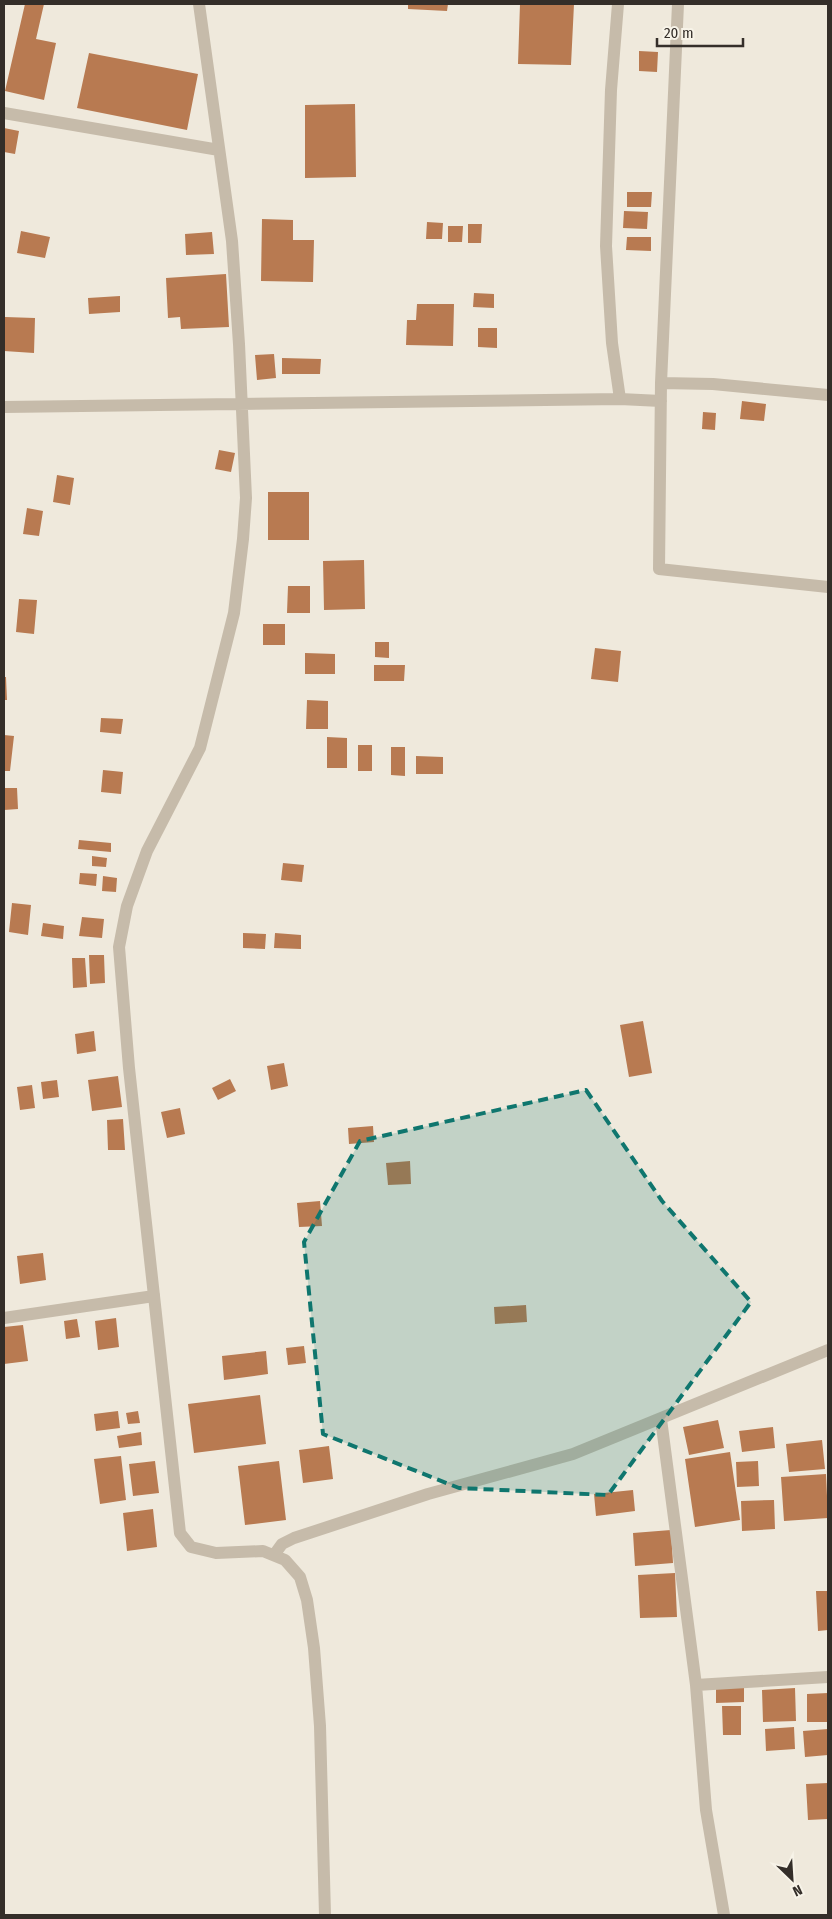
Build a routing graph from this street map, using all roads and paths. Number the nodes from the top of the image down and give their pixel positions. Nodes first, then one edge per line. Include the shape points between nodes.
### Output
1 (199, 4) edge
2 (618, 4) edge
3 (678, 4) edge
4 (4, 113) edge
5 (219, 150) junction
6 (661, 383) junction
7 (828, 395) edge
8 (620, 399) junction
9 (661, 402) junction
10 (242, 405) junction
11 (4, 407) edge
12 (828, 587) edge
13 (154, 1296) junction
14 (4, 1318) edge
15 (828, 1350) edge
16 (661, 1418) junction
17 (274, 1555) junction
18 (828, 1677) edge
19 (696, 1685) junction
20 (325, 1915) edge
21 (724, 1915) edge

1 - 5 street
2 - 8 street via 611,90 606,246 612,343
3 - 6 street
4 - 5 street
5 - 10 street via 232,241
6 - 7 street via 713,384
6 - 9 street
8 - 9 street
8 - 10 street
9 - 12 street via 658,569
10 - 11 street
10 - 13 street via 246,498 234,613 200,748 147,851 127,906 119,947 128,1068
13 - 14 street
13 - 17 street via 180,1533 191,1547 216,1553 263,1551
15 - 16 street
16 - 17 street via 573,1454 428,1494 294,1538 282,1544
16 - 19 street
17 - 20 street via 286,1560 300,1577 310,1619 320,1726
18 - 19 street
19 - 21 street via 706,1810

